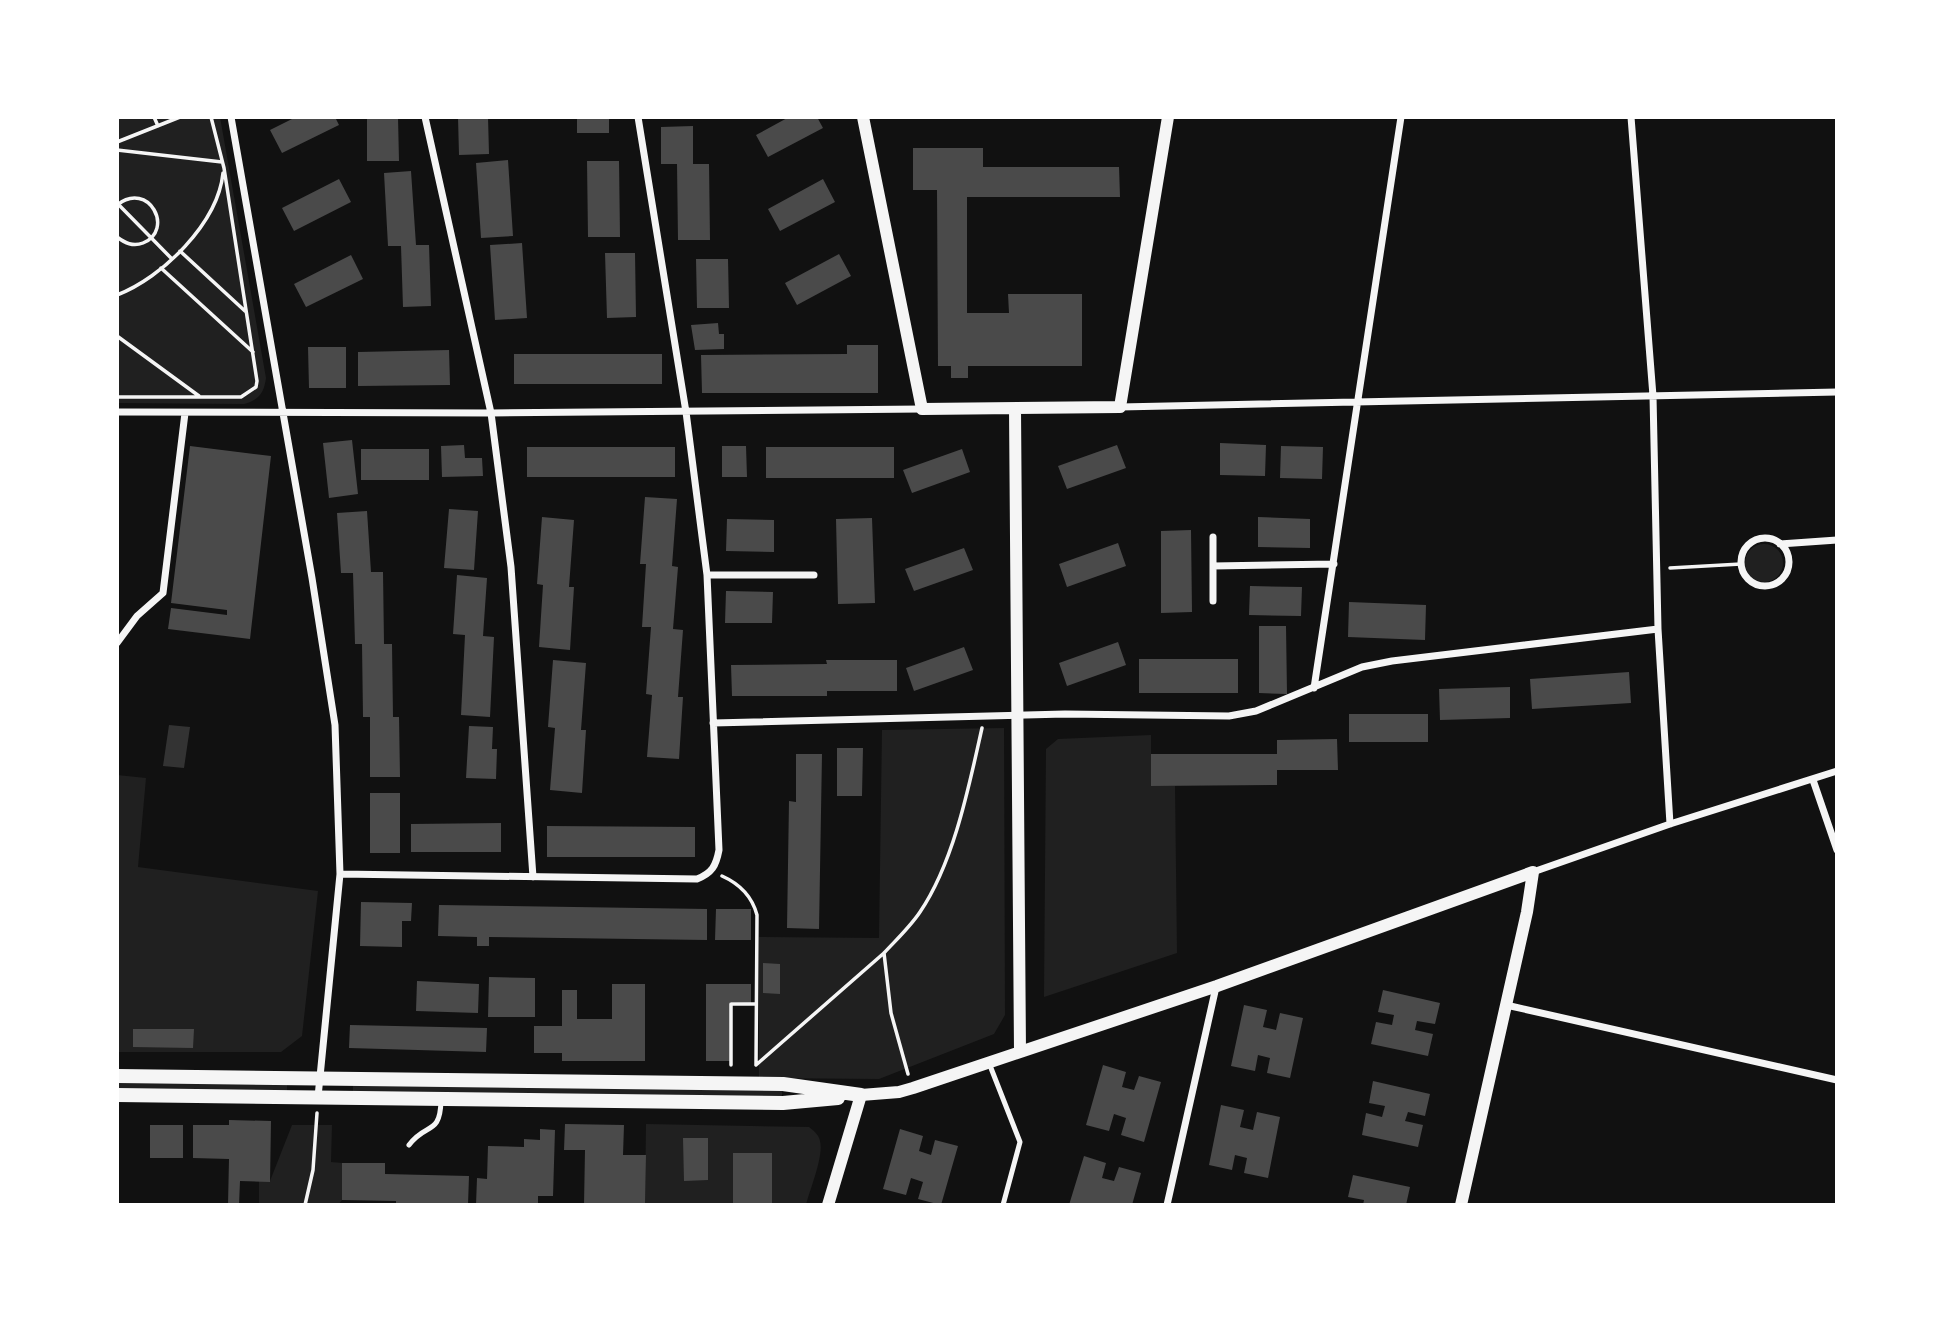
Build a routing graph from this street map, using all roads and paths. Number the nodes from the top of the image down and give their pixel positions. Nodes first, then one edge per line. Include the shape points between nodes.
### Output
1 (154, 117) edge
2 (180, 117) edge
3 (212, 117) edge
4 (232, 117) edge
5 (425, 117) edge
6 (638, 117) edge
7 (863, 117) edge
8 (1168, 117) edge
9 (1401, 117) edge
10 (1632, 117) edge
11 (158, 126) junction
12 (117, 142) edge
13 (117, 150) edge
14 (223, 165) junction
15 (117, 204) edge
16 (117, 237) edge
17 (151, 237) junction
18 (180, 251) junction
19 (173, 259) junction
20 (161, 268) junction
21 (117, 295) edge
22 (247, 313) junction
23 (117, 336) edge
24 (253, 353) junction
25 (1837, 392) edge
26 (1653, 396) junction
27 (117, 397) edge
28 (201, 397) junction
29 (1358, 403) junction
30 (1120, 407) junction
31 (922, 409) junction
32 (1015, 409) junction
33 (117, 412) edge
34 (686, 412) junction
35 (185, 413) junction
36 (282, 413) junction
37 (491, 413) junction
38 (1213, 537) dead end
39 (1837, 540) edge
40 (1780, 544) junction
41 (1334, 564) junction
42 (1741, 564) junction
43 (1213, 566) junction
44 (1657, 569) junction
45 (707, 575) junction
46 (814, 575) dead end
47 (1213, 601) dead end
48 (1658, 629) junction
49 (117, 643) edge
50 (1314, 688) junction
51 (985, 715) junction
52 (1017, 715) junction
53 (713, 723) junction
54 (1837, 771) edge
55 (1813, 780) junction
56 (1670, 824) junction
57 (1837, 849) edge
58 (1533, 872) junction
59 (340, 874) junction
60 (709, 874) junction
61 (533, 877) junction
62 (884, 953) junction
63 (1217, 986) junction
64 (757, 1004) junction
65 (1506, 1005) junction
66 (1020, 1052) junction
67 (989, 1063) junction
68 (731, 1065) dead end
69 (117, 1076) edge
70 (319, 1078) junction
71 (1837, 1080) edge
72 (913, 1088) junction
73 (117, 1094) edge
74 (861, 1096) junction
75 (318, 1097) junction
76 (441, 1098) junction
77 (409, 1145) dead end
78 (305, 1205) edge
79 (828, 1205) edge
80 (1003, 1205) edge
81 (1167, 1205) edge
82 (1462, 1205) edge

1 - 11 path
2 - 11 path
3 - 14 path
4 - 36 street
5 - 37 street
6 - 34 street
7 - 31 street
8 - 30 street
9 - 29 street
10 - 26 street
11 - 12 path
13 - 14 path
14 - 18 path via 219,193
14 - 22 path
15 - 17 path
15 - 17 path via 141,198 154,208 158,223
16 - 17 path via 138,244
17 - 19 path
18 - 19 path
18 - 22 path
19 - 20 path
20 - 21 path
20 - 24 path
22 - 24 path
23 - 28 path
24 - 28 path via 257,381 252,392 241,397
25 - 26 street
26 - 29 street
26 - 44 street
27 - 28 path
29 - 30 street
29 - 41 street
30 - 32 street
31 - 32 street
31 - 34 street
32 - 52 street
33 - 35 street
34 - 37 street
34 - 45 street
35 - 36 street
35 - 49 street via 163,593 136,616
36 - 37 street
36 - 59 street via 335,725
37 - 61 street via 512,581
38 - 43 street
39 - 40 street
40 - 42 street via 1766,538 1752,542 1742,554
40 - 42 street via 1789,565 1776,584 1754,584
41 - 43 street
41 - 50 street
42 - 44 path
43 - 47 street
44 - 48 street
45 - 46 street
45 - 53 street
48 - 50 street via 1392,661 1362,667
48 - 56 street
50 - 52 street via 1256,711 1228,716
51 - 52 street
51 - 53 street
51 - 62 path via 949,851 921,911
52 - 66 street
53 - 60 street via 719,850
54 - 55 street
55 - 56 street
55 - 57 street
56 - 58 street
58 - 63 street
58 - 65 street
59 - 61 street
59 - 70 street
60 - 61 street via 696,879
60 - 64 path via 736,882 754,905
62 - 64 path via 756,1065
62 - 72 path via 895,1034
63 - 66 street
63 - 81 street
64 - 68 path via 731,1004
65 - 71 street
65 - 82 street
66 - 67 street
67 - 72 street
67 - 80 lane via 1020,1142
69 - 70 main road
70 - 74 main road via 783,1083
70 - 75 street
72 - 74 street
73 - 75 main road
74 - 76 main road via 783,1103
74 - 79 street
75 - 76 main road
75 - 78 path via 313,1170
76 - 77 lane via 441,1118

